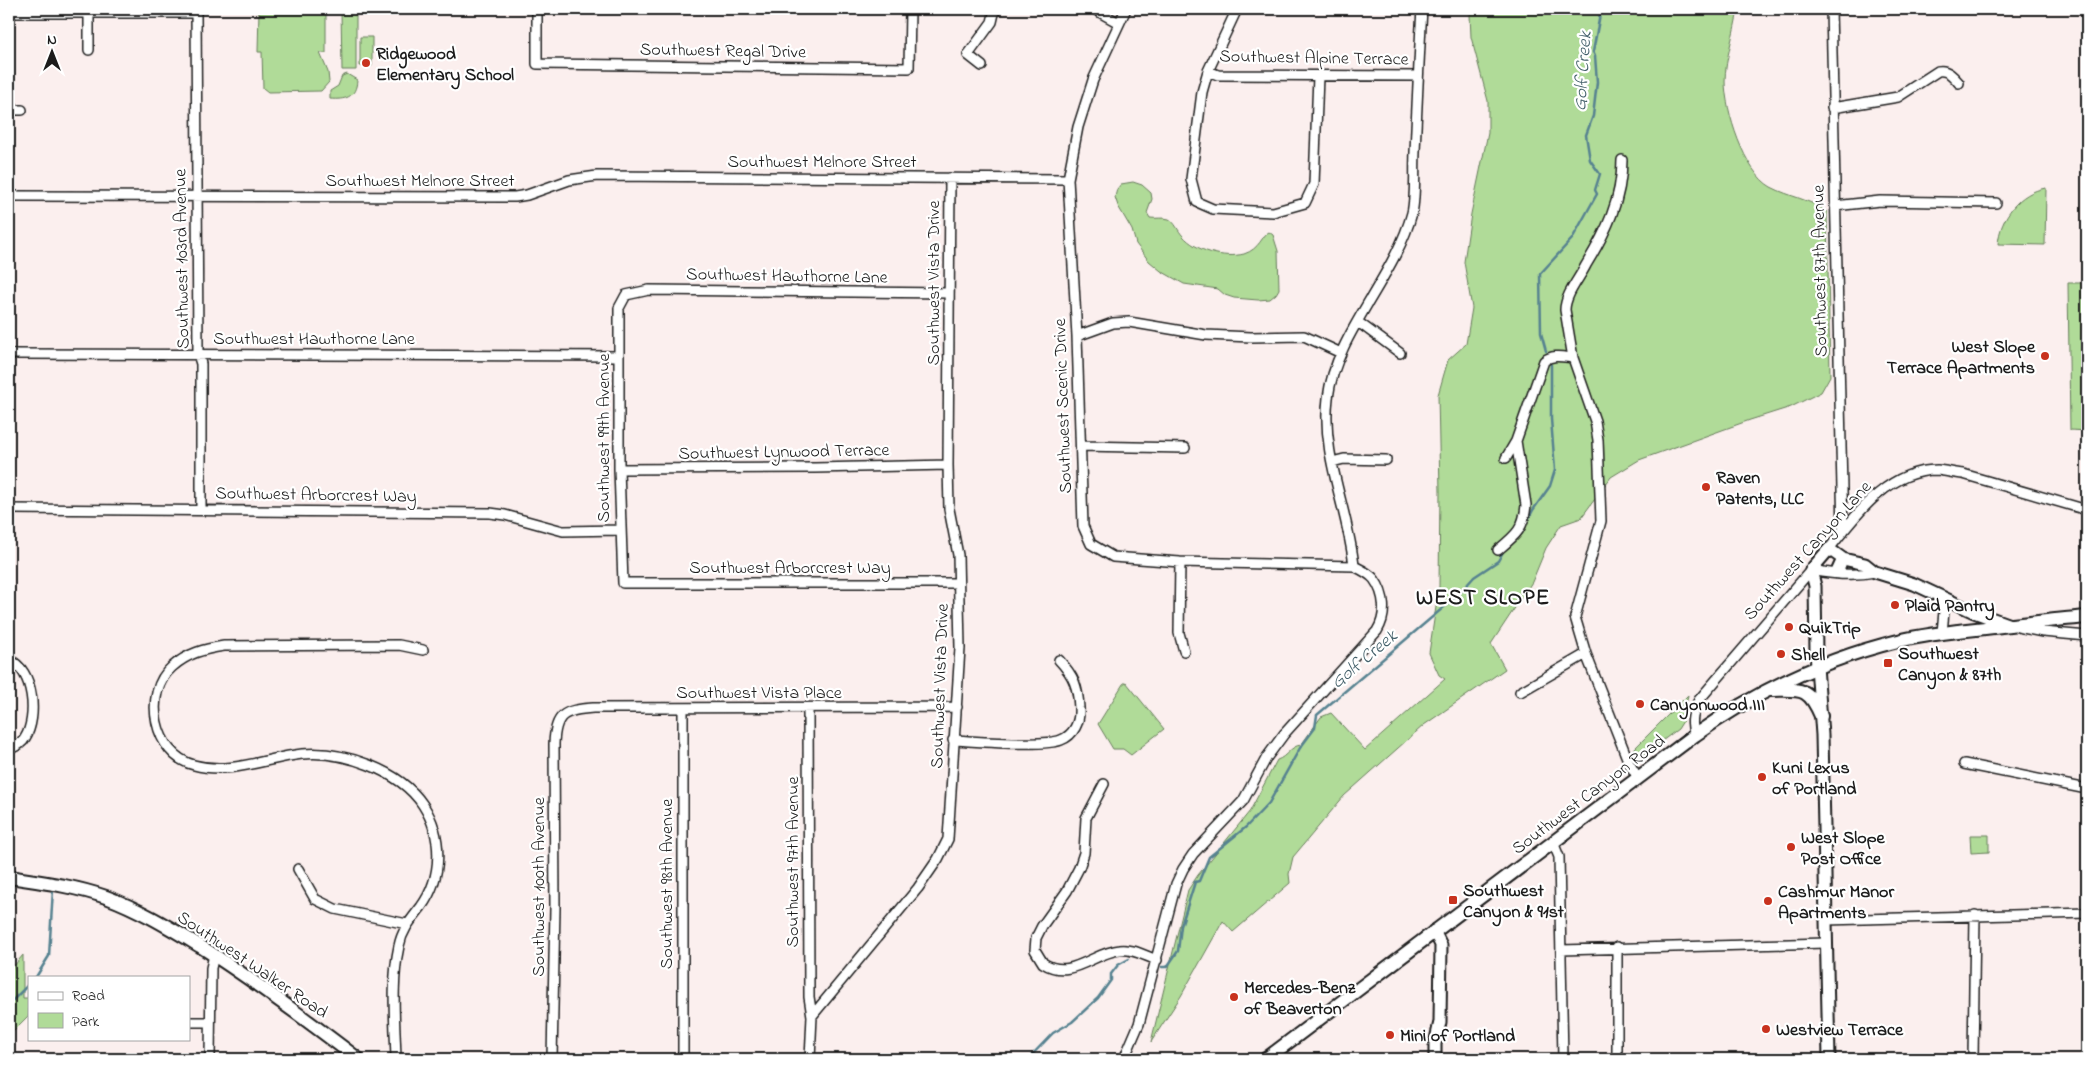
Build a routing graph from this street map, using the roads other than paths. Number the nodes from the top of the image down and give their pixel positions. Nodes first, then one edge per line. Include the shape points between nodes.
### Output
1 (537, 9) edge
2 (910, 9) edge
3 (995, 9) edge
4 (1094, 9) edge
5 (1126, 9) edge
6 (1237, 9) edge
7 (1422, 9) edge
8 (1831, 9) edge
9 (196, 11) edge
10 (9, 13) edge
11 (89, 14) junction
12 (1119, 23) junction
13 (89, 50) dead end
14 (982, 66) dead end
15 (1208, 71) junction
16 (1318, 76) junction
17 (1418, 76) junction
18 (1959, 83) dead end
19 (1832, 108) junction
20 (9, 110) edge
21 (22, 110) dead end
22 (1622, 160) dead end
23 (950, 178) junction
24 (1068, 179) junction
25 (9, 196) edge
26 (196, 197) junction
27 (1996, 203) dead end
28 (1835, 206) junction
29 (948, 293) junction
30 (626, 295) joint
31 (1358, 322) junction
32 (1077, 336) junction
33 (1341, 353) junction
34 (1400, 353) dead end
35 (9, 354) edge
36 (198, 354) junction
37 (619, 356) junction
38 (1574, 358) junction
39 (1516, 440) junction
40 (1081, 446) junction
41 (1185, 448) dead end
42 (1506, 458) dead end
43 (1386, 460) dead end
44 (1332, 462) junction
45 (948, 465) junction
46 (620, 469) junction
47 (9, 508) edge
48 (200, 509) junction
49 (2087, 510) edge
50 (620, 530) junction
51 (1843, 532) junction
52 (1829, 549) junction
53 (1498, 550) dead end
54 (1843, 560) junction
55 (1180, 562) junction
56 (1354, 566) junction
57 (1811, 570) junction
58 (1837, 572) junction
59 (1875, 572) junction
60 (623, 583) joint
61 (958, 583) junction
62 (1939, 596) junction
63 (2087, 617) edge
64 (2010, 625) junction
65 (1942, 633) junction
66 (2087, 636) edge
67 (423, 650) dead end
68 (1184, 651) dead end
69 (1586, 654) junction
70 (9, 660) edge
71 (1059, 660) dead end
72 (1818, 667) junction
73 (1767, 690) junction
74 (1520, 692) dead end
75 (957, 707) junction
76 (683, 708) junction
77 (808, 708) junction
78 (561, 716) joint
79 (1821, 716) junction
80 (1695, 735) junction
81 (953, 740) junction
82 (9, 749) edge
83 (1964, 764) dead end
84 (1638, 778) junction
85 (1104, 784) dead end
86 (2087, 790) edge
87 (1553, 842) junction
88 (298, 869) dead end
89 (9, 877) edge
90 (2087, 913) edge
91 (1975, 915) junction
92 (1826, 920) junction
93 (407, 924) junction
94 (1434, 931) junction
95 (1826, 943) junction
96 (1617, 947) junction
97 (1561, 950) junction
98 (214, 955) junction
99 (1157, 960) junction
100 (812, 1016) junction
101 (190, 1022) edge
102 (210, 1022) junction
103 (1439, 1029) junction
104 (210, 1059) edge
105 (358, 1059) edge
106 (396, 1059) edge
107 (552, 1059) edge
108 (683, 1059) edge
109 (810, 1059) edge
110 (1124, 1059) edge
111 (1266, 1059) edge
112 (1435, 1059) edge
113 (1440, 1059) edge
114 (1564, 1059) edge
115 (1617, 1059) edge
116 (1829, 1059) edge
117 (1973, 1059) edge

1 - 2 street, Southwest Regal Drive via 537,64 909,68
3 - 14 street via 992,22 968,55
4 - 12 street
5 - 12 street, Southwest Scenic Drive
6 - 15 street
7 - 17 street
8 - 19 street, Southwest 87th Avenue
9 - 11 street
9 - 26 street, Southwest 103rd Avenue
10 - 11 street
11 - 13 street
12 - 24 street, Southwest Scenic Drive via 1093,80 1081,117
15 - 16 street, Southwest Alpine Terrace via 1218,75
15 - 16 street via 1202,92 1191,179 1197,202 1213,209 1273,212 1304,203 1314,184
16 - 17 street, Southwest Alpine Terrace
17 - 31 street via 1412,212 1397,252
18 - 19 street via 1947,72 1938,70 1898,97
19 - 28 street, Southwest 87th Avenue
20 - 21 street
22 - 38 street via 1613,214 1565,304
23 - 24 street, Southwest Melnore Street
23 - 26 street, Southwest Melnore Street via 597,176 569,180 515,197
23 - 29 street, Southwest Vista Drive
24 - 32 street, Southwest Scenic Drive
25 - 26 street, Southwest Melnore Street
26 - 36 street, Southwest 103rd Avenue
27 - 28 street via 1880,201
28 - 51 street, Southwest 87th Avenue
29 - 30 street, Southwest Hawthorne Lane via 649,290
29 - 45 street, Southwest Vista Drive
30 - 37 street, Southwest 99th Avenue via 620,308
31 - 33 street
31 - 34 street
32 - 33 street via 1113,323 1129,322 1206,335 1304,336
32 - 40 street, Southwest Scenic Drive
33 - 44 street via 1328,397 1326,424
35 - 36 street, Southwest Hawthorne Lane
36 - 37 street, Southwest Hawthorne Lane
36 - 48 street, Southwest 103rd Avenue via 201,364
37 - 46 street, Southwest 99th Avenue
38 - 39 street via 1557,356 1544,361
38 - 69 street via 1598,440 1601,521 1575,617
39 - 42 street
39 - 53 street via 1525,515 1517,534
40 - 41 street
40 - 55 street, Southwest Scenic Drive via 1083,526 1091,544 1112,557
43 - 44 street via 1344,459
44 - 56 street
45 - 46 street, Southwest Lynwood Terrace
45 - 61 street, Southwest Vista Drive via 949,509 956,537
46 - 50 street, Southwest 99th Avenue
47 - 48 street, Southwest Arborcrest Way
48 - 50 street, Southwest Arborcrest Way via 490,513 563,531
49 - 51 street, Southwest Canyon Lane via 1963,474 1928,471 1902,478 1886,488
50 - 60 street, Southwest 99th Avenue
51 - 52 street, Southwest Canyon Lane
52 - 54 street
52 - 57 street, Southwest Canyon Lane
54 - 58 street
54 - 59 street via 1865,564
55 - 56 street, Southwest Scenic Drive
55 - 68 street via 1179,633
56 - 99 street via 1373,578 1380,592 1384,605 1381,624 1284,734 1243,801 1183,869 1176,884
57 - 58 street
57 - 72 street via 1815,586
57 - 80 street, Southwest Canyon Lane via 1699,700 1692,727
58 - 59 street via 1862,575
59 - 62 street
60 - 61 street, Southwest Arborcrest Way
61 - 75 street, Southwest Vista Drive via 960,648
62 - 64 street
62 - 65 street via 1944,611
63 - 64 main road, Southwest Canyon Road
64 - 65 main road, Southwest Canyon Road
64 - 66 street
65 - 72 main road, Southwest Canyon Road via 1898,641
67 - 93 street via 399,644 224,646 200,650 167,672 157,692 156,709 158,729 170,752 193,765 223,769 303,754 338,756 364,762 398,780 422,804 436,833 439,859 433,886
69 - 74 street
69 - 84 street via 1629,764
70 - 82 street via 16,663 29,683 31,705 30,727 24,740
71 - 81 street via 1074,679 1079,695 1078,720 1068,736 1049,742
72 - 73 main road, Southwest Canyon Road
72 - 79 street
73 - 79 main road via 1807,693 1814,699
73 - 80 main road, Southwest Canyon Road
75 - 77 street, Southwest Vista Place
75 - 81 street, Southwest Vista Drive
76 - 77 street, Southwest Vista Place
76 - 78 street, Southwest Vista Place via 574,709
76 - 108 street, Southwest 98th Avenue
77 - 100 street, Southwest 97th Avenue via 809,997
78 - 107 street, Southwest 100th Avenue via 554,729
79 - 92 street
80 - 84 main road, Southwest Canyon Road
81 - 100 street, Southwest Vista Drive via 948,839 918,888
83 - 86 street
84 - 87 main road, Southwest Canyon Road
85 - 99 street via 1086,818 1082,861 1067,891 1042,926 1035,950 1043,963 1060,969 1075,968 1120,950 1134,951
87 - 94 main road, Southwest Canyon Road
87 - 97 street via 1559,857
88 - 93 street via 315,899 335,909
89 - 98 main road, Southwest Walker Road via 65,886 108,898
90 - 91 street
91 - 92 street
91 - 117 street
92 - 95 street
93 - 106 street via 399,944 396,968
94 - 103 street via 1441,945
94 - 111 main road, Southwest Canyon Road
95 - 96 street
95 - 116 street
96 - 97 street
96 - 115 street
97 - 114 street
98 - 102 street
98 - 105 main road, Southwest Walker Road
99 - 110 street via 1139,1024
100 - 109 street
101 - 102 street
102 - 104 street
103 - 112 street
103 - 113 street via 1442,1042

